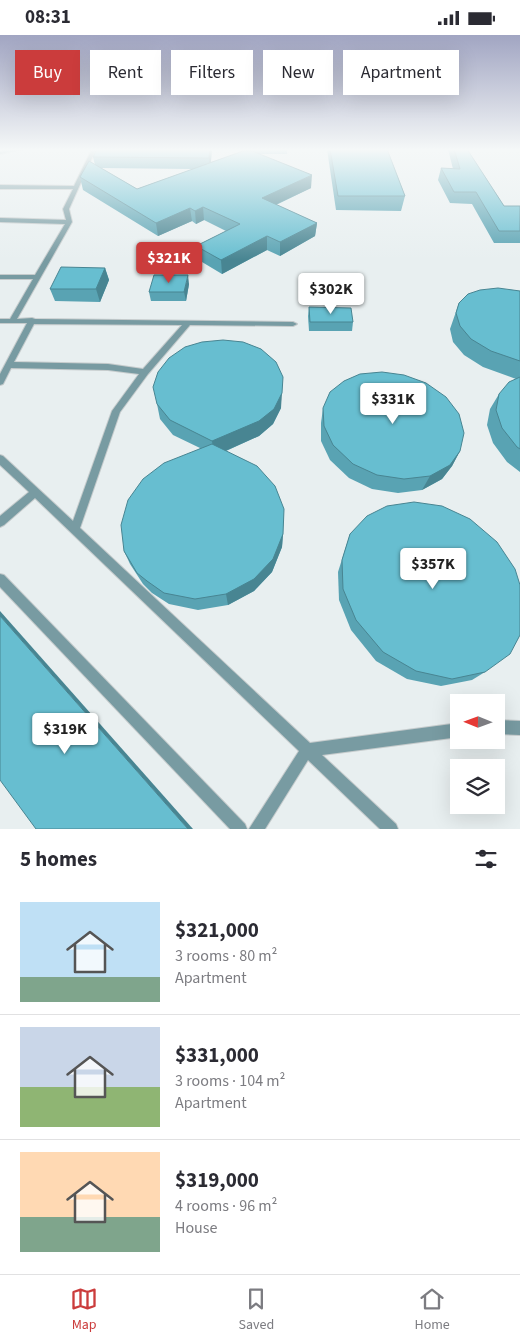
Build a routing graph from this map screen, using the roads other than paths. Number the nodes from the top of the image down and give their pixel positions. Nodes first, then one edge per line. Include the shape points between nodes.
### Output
1 (0, 187) edge
2 (76, 188) joint
3 (0, 220) edge
4 (69, 222) junction
5 (0, 277) edge
6 (38, 277) junction
7 (0, 321) edge
8 (12, 321) junction
9 (32, 321) junction
10 (188, 323) junction
11 (293, 324) dead end
12 (9, 365) junction
13 (145, 372) junction
14 (0, 382) edge
15 (0, 459) edge
16 (36, 492) junction
17 (0, 522) edge
18 (74, 529) junction
19 (0, 579) edge
20 (505, 727) edge
21 (520, 728) edge
22 (450, 731) edge
23 (307, 750) junction
24 (240, 829) edge
25 (256, 829) edge
26 (391, 829) edge

1 - 2 lane
2 - 4 lane via 66,209
3 - 4 lane
4 - 6 lane
5 - 6 lane
6 - 8 lane
7 - 8 lane
8 - 9 lane
9 - 10 lane
9 - 12 lane
10 - 11 lane
10 - 13 lane
12 - 13 lane via 108,367
12 - 14 lane
13 - 18 lane via 116,411
15 - 16 lane
16 - 17 lane
16 - 18 lane
18 - 23 lane
19 - 24 lane
20 - 21 lane
22 - 23 lane
23 - 25 lane
23 - 26 lane

